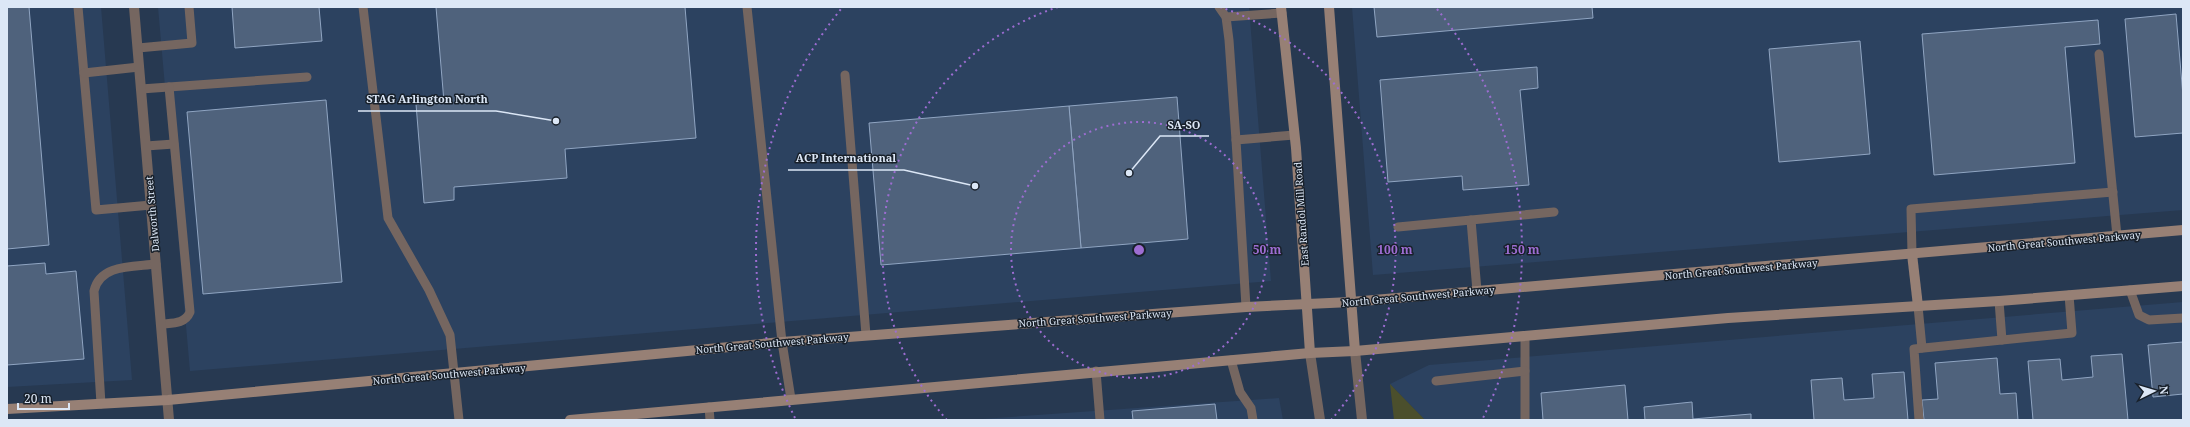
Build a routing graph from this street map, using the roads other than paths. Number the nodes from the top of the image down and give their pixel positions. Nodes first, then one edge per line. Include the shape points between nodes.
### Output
1 (78, 7) edge
2 (134, 7) edge
3 (189, 7) edge
4 (363, 7) edge
5 (748, 7) edge
6 (1218, 7) edge
7 (1329, 7) edge
8 (1282, 10) edge
9 (1226, 16) junction
10 (138, 48) junction
11 (2099, 54) dead end
12 (139, 67) junction
13 (84, 73) junction
14 (845, 75) dead end
15 (307, 77) dead end
16 (169, 87) junction
17 (141, 89) junction
18 (1294, 135) junction
19 (1236, 140) junction
20 (174, 144) junction
21 (146, 146) junction
22 (2113, 192) junction
23 (151, 205) junction
24 (1554, 212) dead end
25 (1470, 220) junction
26 (1398, 227) dead end
27 (2183, 230) edge
28 (2117, 236) junction
29 (1912, 254) junction
30 (156, 264) junction
31 (2183, 286) edge
32 (2130, 290) junction
33 (1477, 291) junction
34 (2068, 295) junction
35 (1999, 301) junction
36 (1351, 302) junction
37 (1307, 304) junction
38 (1918, 306) junction
39 (1246, 308) junction
40 (2183, 318) edge
41 (162, 324) junction
42 (866, 335) junction
43 (1524, 336) junction
44 (2002, 340) junction
45 (782, 342) junction
46 (1922, 348) junction
47 (1355, 351) junction
48 (1310, 353) junction
49 (1231, 360) junction
50 (1096, 371) junction
51 (1525, 371) junction
52 (455, 373) junction
53 (1436, 381) dead end
54 (791, 399) junction
55 (168, 400) junction
56 (101, 404) junction
57 (708, 407) junction
58 (7, 409) edge
59 (664, 416) edge
60 (592, 419) edge
61 (170, 420) edge
62 (459, 420) edge
63 (570, 420) edge
64 (710, 420) edge
65 (1100, 420) edge
66 (1253, 420) edge
67 (1320, 420) edge
68 (1362, 420) edge
69 (1525, 420) edge
70 (1919, 420) edge

1 - 13 lane
2 - 10 street, Dalworth Street
3 - 10 lane via 192,43
4 - 52 lane via 388,218 429,290 450,335
5 - 45 lane
6 - 9 lane
7 - 36 main road
8 - 9 lane
8 - 18 main road, East Randol Mill Road
9 - 19 lane
10 - 12 street, Dalworth Street
11 - 22 lane
12 - 13 lane
12 - 17 street, Dalworth Street
13 - 23 lane via 96,210
14 - 42 lane
15 - 16 lane
16 - 17 lane
16 - 20 lane
17 - 21 street, Dalworth Street
18 - 19 lane
18 - 37 main road, East Randol Mill Road
19 - 39 lane
20 - 21 lane
20 - 41 lane via 190,312 182,322
21 - 23 street, Dalworth Street
22 - 28 lane
22 - 29 lane via 1911,209
23 - 30 street, Dalworth Street
24 - 25 lane
25 - 26 lane
25 - 33 lane
27 - 28 main road, North Great Southwest Parkway
28 - 29 main road, North Great Southwest Parkway
29 - 33 main road, North Great Southwest Parkway
29 - 38 main road
30 - 41 street, Dalworth Street
30 - 56 lane via 114,269 104,273 96,283 94,291
31 - 32 main road
32 - 34 main road
32 - 40 lane via 2138,315 2149,320
33 - 36 main road, North Great Southwest Parkway
34 - 35 main road
34 - 44 lane via 2072,333
35 - 38 main road
35 - 44 lane
36 - 37 main road, North Great Southwest Parkway
36 - 47 main road
37 - 39 main road, North Great Southwest Parkway
37 - 48 main road, East Randol Mill Road
38 - 43 main road via 1728,318
38 - 46 lane
39 - 42 main road, North Great Southwest Parkway
41 - 55 street, Dalworth Street
42 - 45 main road, North Great Southwest Parkway
43 - 47 main road
43 - 51 lane
44 - 46 lane
45 - 52 main road, North Great Southwest Parkway
45 - 54 lane
46 - 70 lane via 1914,349
47 - 48 main road
47 - 68 street
48 - 49 main road
48 - 67 street, East Randol Mill Road
49 - 50 main road
49 - 66 lane via 1240,392 1251,408
50 - 54 main road
50 - 65 lane
51 - 53 lane
51 - 69 lane
52 - 55 main road, North Great Southwest Parkway
52 - 62 lane
54 - 57 main road
55 - 56 main road, North Great Southwest Parkway
55 - 61 street, Dalworth Street
56 - 58 main road, North Great Southwest Parkway
57 - 59 main road
57 - 64 lane
59 - 60 main road
60 - 63 main road

